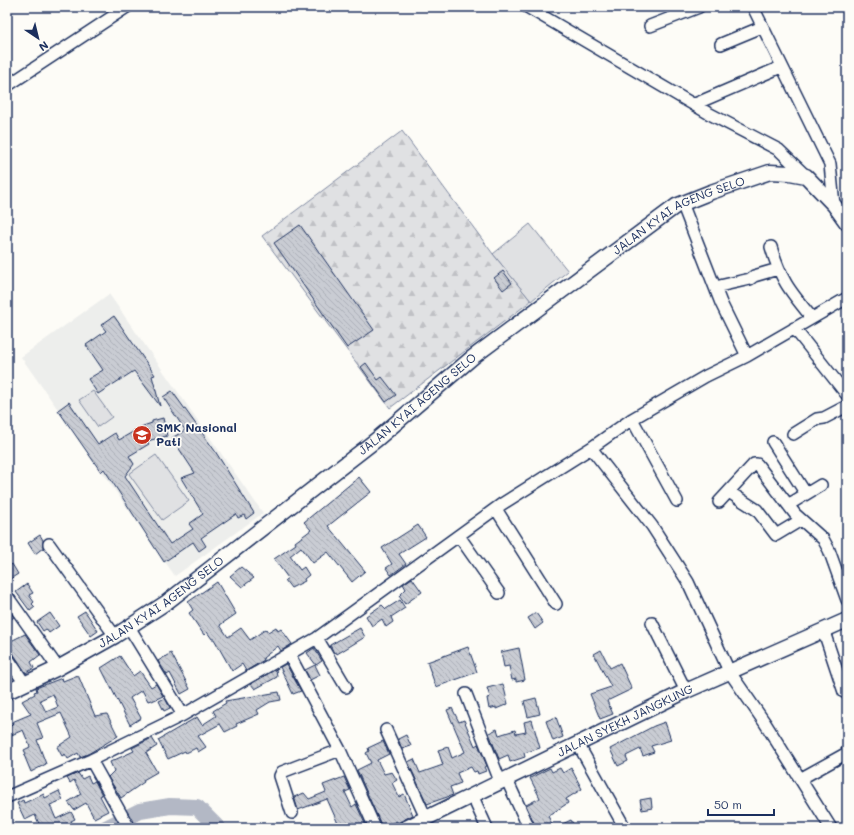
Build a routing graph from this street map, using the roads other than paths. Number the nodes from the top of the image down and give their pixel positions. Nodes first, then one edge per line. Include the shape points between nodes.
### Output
1 (127, 7) edge
2 (528, 7) edge
3 (699, 7) edge
4 (753, 7) edge
5 (650, 26) dead end
6 (762, 28) junction
7 (721, 44) dead end
8 (781, 67) junction
9 (7, 86) edge
10 (695, 104) junction
11 (806, 176) junction
12 (682, 203) junction
13 (834, 205) junction
14 (847, 223) edge
15 (770, 248) dead end
16 (778, 269) junction
17 (715, 287) junction
18 (847, 298) edge
19 (812, 318) junction
20 (794, 328) junction
21 (747, 356) junction
22 (847, 396) edge
23 (847, 406) edge
24 (632, 419) junction
25 (793, 434) dead end
26 (773, 442) dead end
27 (591, 448) junction
28 (821, 485) dead end
29 (729, 492) junction
30 (806, 494) junction
31 (677, 501) dead end
32 (719, 502) dead end
33 (788, 505) junction
34 (496, 510) junction
35 (801, 520) junction
36 (459, 536) junction
37 (48, 544) dead end
38 (498, 592) dead end
39 (7, 596) edge
40 (847, 600) edge
41 (556, 604) dead end
42 (847, 620) edge
43 (652, 623) dead end
44 (129, 627) junction
45 (824, 632) junction
46 (115, 636) junction
47 (317, 638) junction
48 (289, 654) junction
49 (7, 657) edge
50 (58, 668) junction
51 (729, 671) junction
52 (25, 684) junction
53 (346, 687) dead end
54 (686, 691) junction
55 (7, 692) edge
56 (844, 692) dead end
57 (466, 694) dead end
58 (183, 715) junction
59 (386, 730) dead end
60 (578, 744) junction
61 (340, 750) junction
62 (847, 753) edge
63 (91, 760) junction
64 (800, 779) junction
65 (503, 780) junction
66 (472, 795) junction
67 (7, 798) edge
68 (292, 813) dead end
69 (426, 818) junction
70 (128, 827) edge
71 (375, 828) edge
72 (406, 828) edge
73 (487, 828) edge
74 (529, 828) edge
75 (626, 828) edge
76 (831, 828) edge

1 - 9 street
2 - 10 street
3 - 5 street
4 - 6 street
6 - 7 street
6 - 8 street
8 - 10 street
8 - 13 street via 830,164
10 - 11 street via 779,150
11 - 12 main road, JALAN KYAI AGENG SELO via 790,172 770,172
11 - 13 main road
12 - 17 street
12 - 44 main road, JALAN KYAI AGENG SELO via 473,356 376,440 167,602
13 - 14 main road
15 - 16 street
16 - 17 street
16 - 19 street via 788,290
17 - 21 street
18 - 19 street
19 - 20 street
20 - 21 street
20 - 22 street
21 - 24 street via 695,382
23 - 25 street via 817,419
24 - 27 street
24 - 31 street
26 - 30 street
27 - 34 street
27 - 51 street via 654,529 688,582
28 - 30 street
29 - 32 street
29 - 33 street via 755,464
29 - 35 street via 757,510 776,535
30 - 33 street
33 - 35 street
34 - 36 street
34 - 41 street
35 - 40 street via 818,534 827,546
36 - 38 street
36 - 47 street
37 - 46 street
39 - 50 street
42 - 45 main road, JALAN SYEKH JANGKUNG
43 - 54 street
44 - 46 main road, JALAN KYAI AGENG SELO
44 - 58 street
45 - 51 main road, JALAN SYEKH JANGKUNG
45 - 56 street
46 - 50 main road, JALAN KYAI AGENG SELO
47 - 48 street
47 - 53 street
48 - 58 street
48 - 61 street
49 - 52 street
50 - 52 main road, JALAN KYAI AGENG SELO
51 - 54 main road, JALAN SYEKH JANGKUNG
51 - 64 street
52 - 55 main road, JALAN KYAI AGENG SELO
54 - 60 main road, JALAN SYEKH JANGKUNG
57 - 65 street
58 - 63 street
59 - 69 street
60 - 65 main road, JALAN SYEKH JANGKUNG
60 - 75 street
61 - 68 street via 282,772 280,776
61 - 71 street
62 - 64 street
63 - 67 street
63 - 70 street
64 - 76 street
65 - 66 main road, JALAN SYEKH JANGKUNG
65 - 74 street
66 - 69 main road, JALAN SYEKH JANGKUNG
66 - 73 street
69 - 72 main road, JALAN SYEKH JANGKUNG

